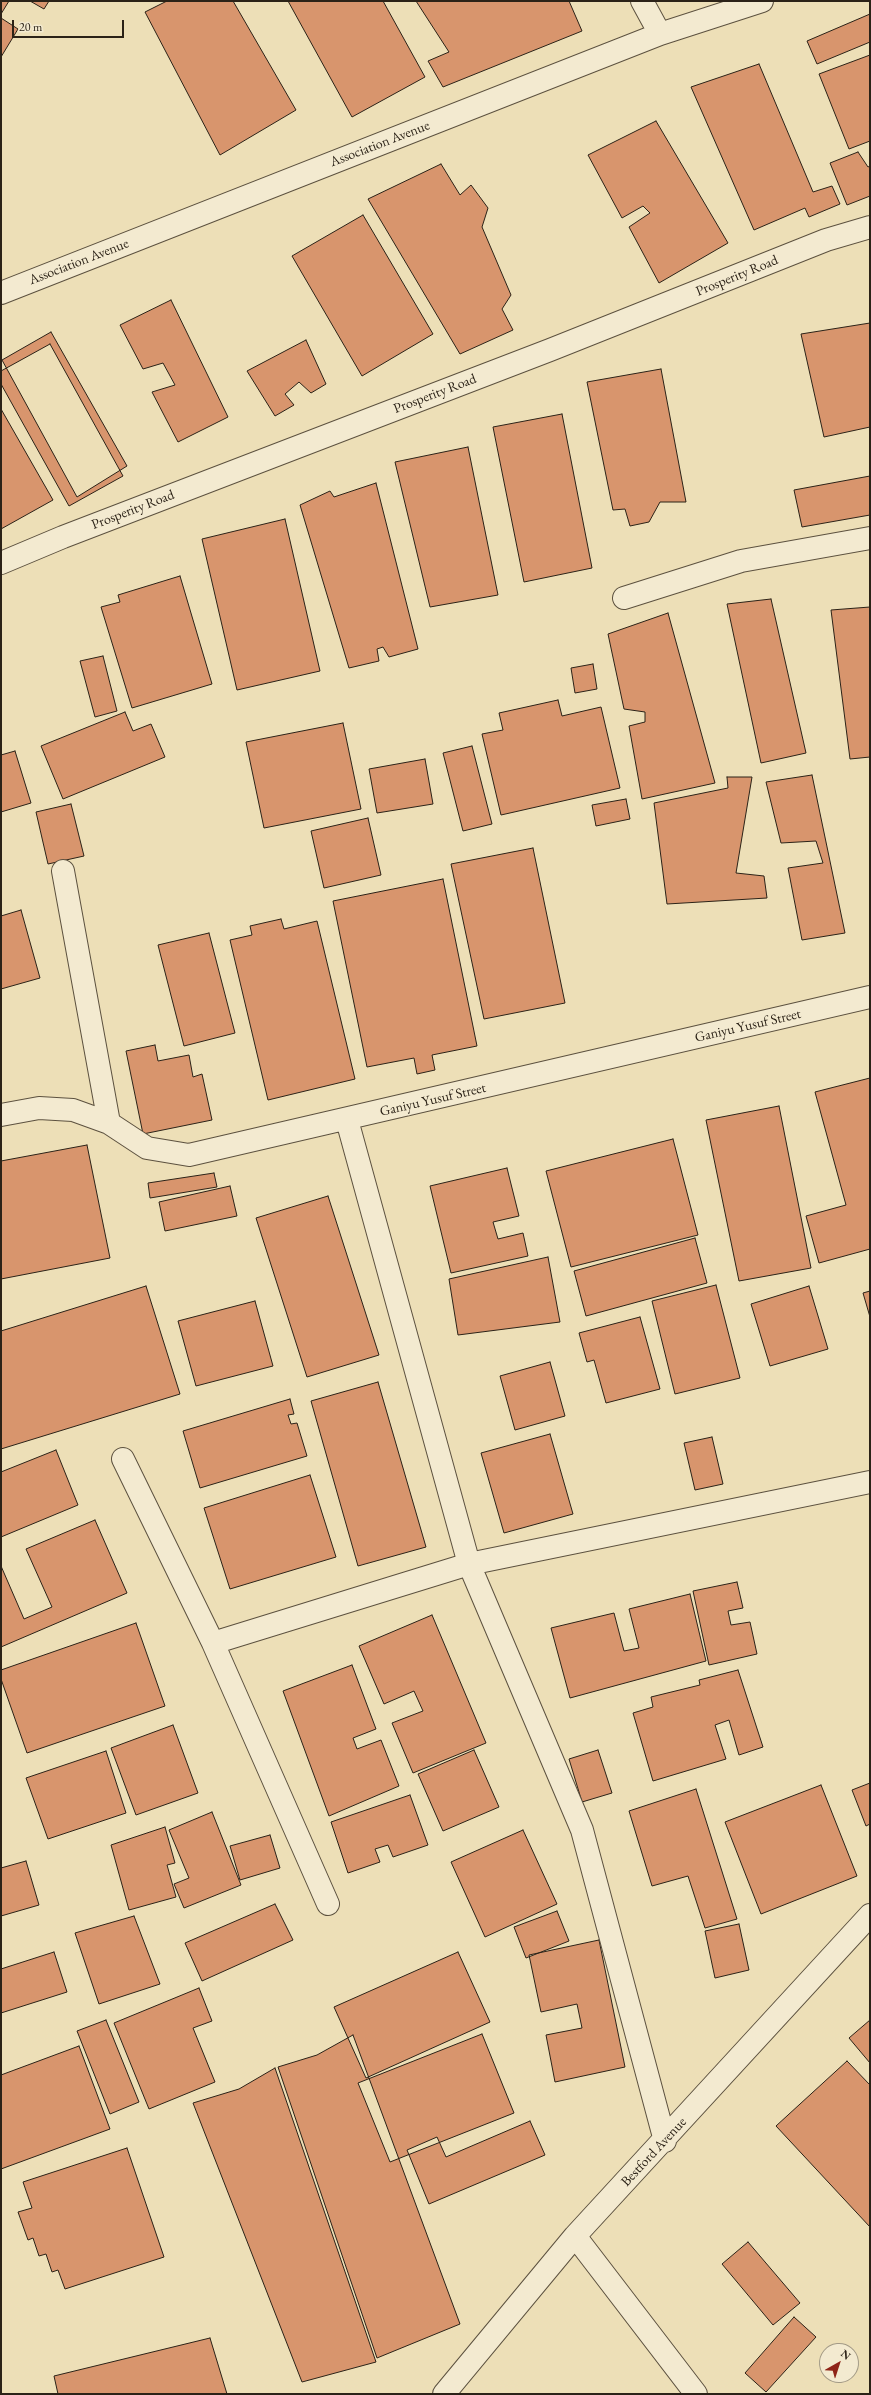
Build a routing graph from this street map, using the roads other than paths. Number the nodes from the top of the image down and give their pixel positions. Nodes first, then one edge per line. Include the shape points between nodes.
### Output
1 (642, 1) edge
2 (762, 1) edge
3 (660, 34) junction
4 (870, 227) edge
5 (1, 293) edge
6 (870, 538) edge
7 (1, 563) edge
8 (624, 598) dead end
9 (63, 871) dead end
10 (870, 997) edge
11 (1, 1115) edge
12 (347, 1120) junction
13 (109, 1123) junction
14 (123, 1459) dead end
15 (870, 1482) edge
16 (469, 1564) junction
17 (213, 1643) junction
18 (328, 1904) dead end
19 (870, 1915) edge
20 (665, 2141) junction
21 (575, 2236) junction
22 (444, 2394) edge
23 (696, 2394) edge

1 - 3 street
2 - 3 street, Association Avenue
3 - 5 street, Association Avenue
4 - 7 street, Prosperity Road via 826,240
6 - 8 street via 741,560
9 - 13 street
10 - 12 street, Ganiyu Yusuf Street
11 - 13 street, Ganiyu Yusuf Street via 39,1108 73,1110
12 - 13 street, Ganiyu Yusuf Street via 189,1155 147,1148
12 - 16 street
14 - 17 street
15 - 16 street
16 - 17 street
16 - 20 street via 582,1830
17 - 18 street
19 - 20 street, Bestford Avenue
20 - 21 street, Bestford Avenue
21 - 22 street, Bestford Avenue
21 - 23 street

